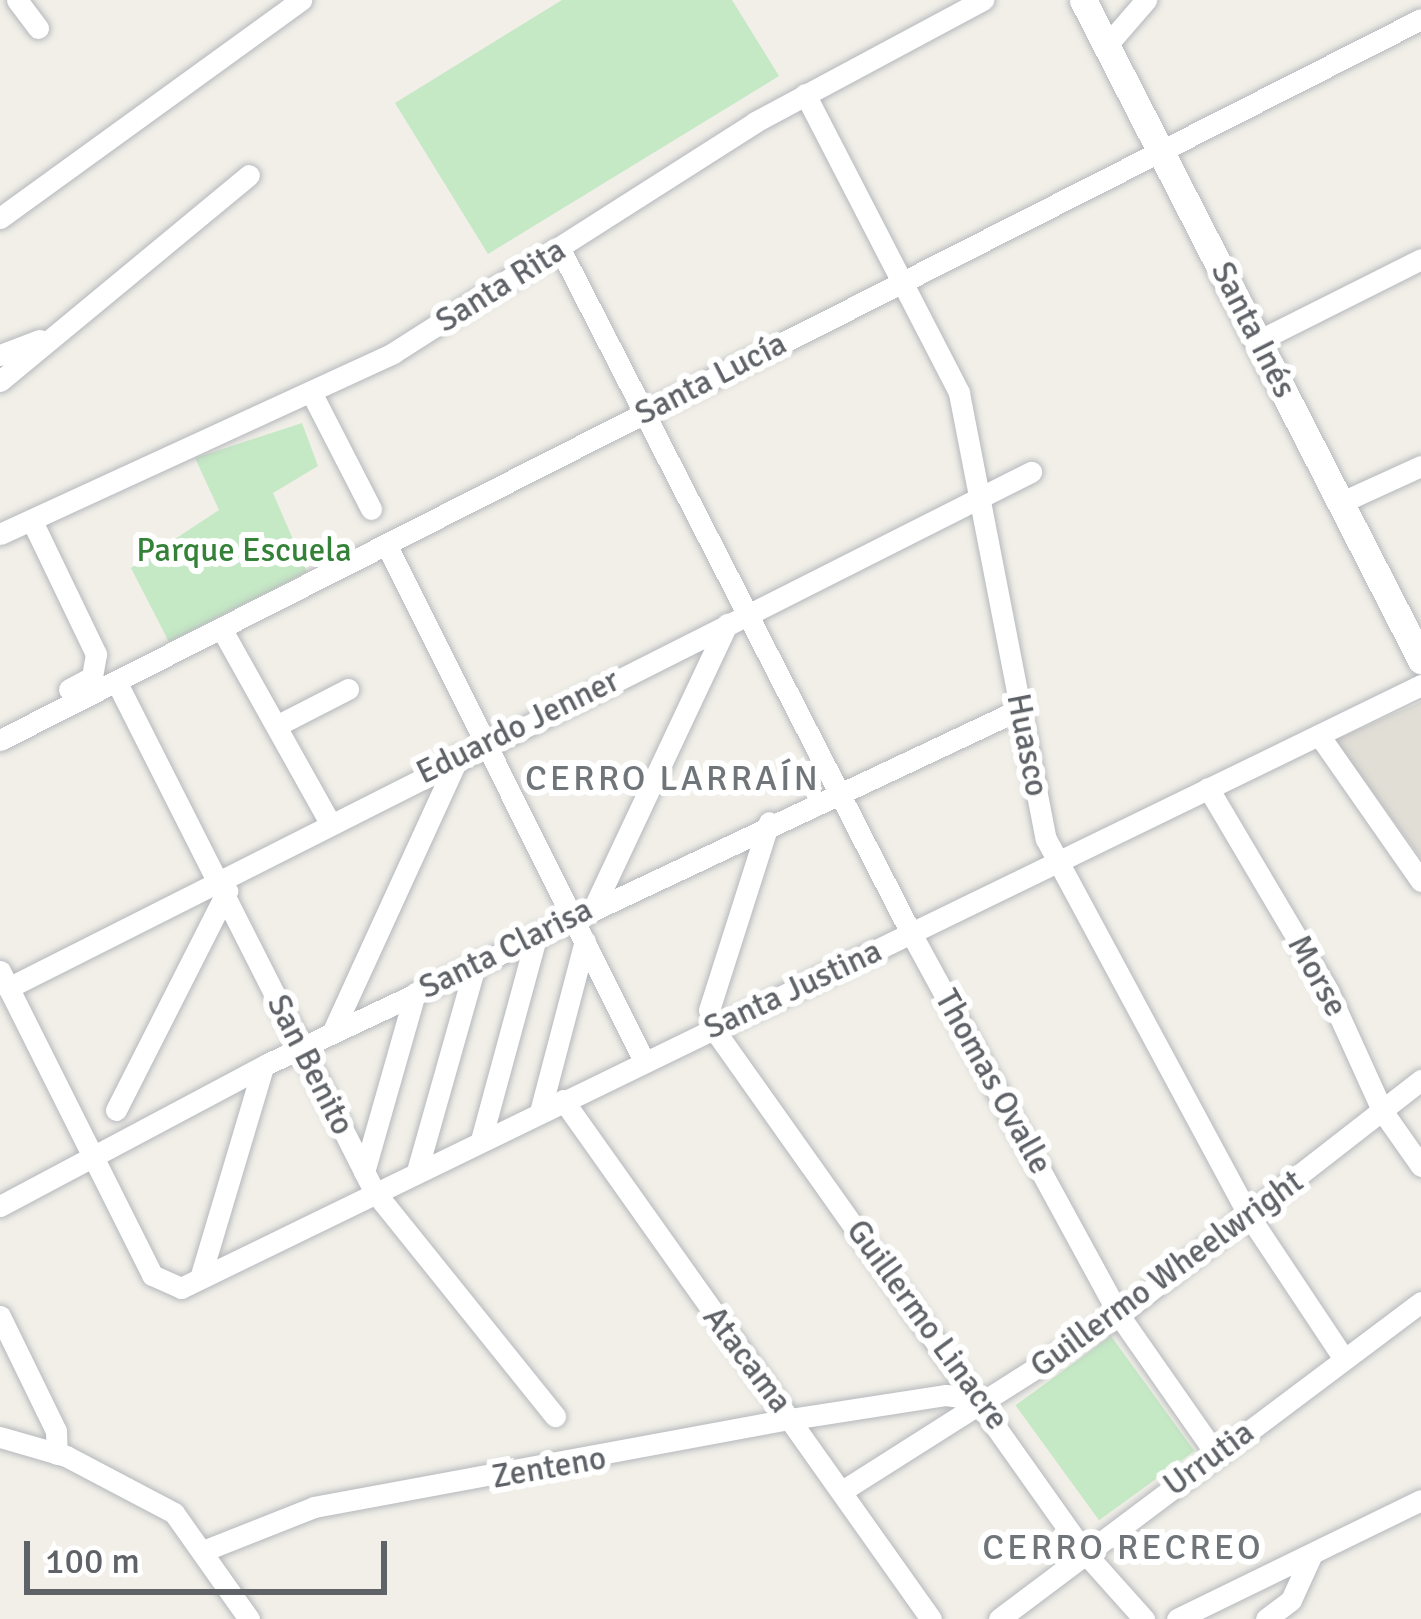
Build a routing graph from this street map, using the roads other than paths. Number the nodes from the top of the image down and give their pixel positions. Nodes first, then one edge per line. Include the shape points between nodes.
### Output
1 (17, 0) edge
2 (301, 0) edge
3 (983, 0) edge
4 (1083, 0) edge
5 (1146, 0) edge
6 (1421, 19) edge
7 (38, 28) dead end
8 (1107, 45) junction
9 (805, 94) junction
10 (1161, 151) junction
11 (248, 175) dead end
12 (0, 218) edge
13 (560, 249) junction
14 (1421, 260) edge
15 (905, 281) junction
16 (62, 332) junction
17 (1258, 340) junction
18 (0, 356) edge
19 (0, 381) edge
20 (313, 396) junction
21 (640, 415) junction
22 (1421, 466) edge
23 (1031, 472) dead end
24 (982, 498) junction
25 (1342, 502) junction
26 (371, 509) dead end
27 (32, 520) junction
28 (0, 534) edge
29 (386, 544) junction
30 (737, 618) junction
31 (221, 628) junction
32 (1421, 660) edge
33 (116, 681) junction
34 (1421, 686) edge
35 (348, 688) dead end
36 (1020, 709) junction
37 (276, 725) junction
38 (0, 727) edge
39 (1319, 735) junction
40 (0, 740) edge
41 (487, 743) junction
42 (459, 757) junction
43 (1208, 788) junction
44 (836, 790) junction
45 (329, 821) junction
46 (770, 822) junction
47 (1058, 861) junction
48 (1421, 881) edge
49 (225, 887) junction
50 (594, 907) junction
51 (573, 917) junction
52 (537, 934) junction
53 (912, 935) junction
54 (585, 941) junction
55 (476, 963) junction
56 (4, 980) edge
57 (415, 993) junction
58 (711, 1019) junction
59 (332, 1033) junction
60 (299, 1049) junction
61 (644, 1061) junction
62 (263, 1067) junction
63 (1421, 1080) edge
64 (563, 1100) junction
65 (116, 1110) dead end
66 (540, 1112) junction
67 (1383, 1112) junction
68 (481, 1140) junction
69 (88, 1157) junction
70 (1421, 1166) edge
71 (417, 1171) junction
72 (369, 1181) junction
73 (0, 1205) edge
74 (1251, 1219) junction
75 (201, 1275) junction
76 (1421, 1302) edge
77 (0, 1316) edge
78 (1120, 1316) junction
79 (1344, 1359) junction
80 (982, 1400) junction
81 (555, 1416) dead end
82 (791, 1419) junction
83 (0, 1437) edge
84 (57, 1454) junction
85 (1216, 1454) junction
86 (842, 1492) junction
87 (1421, 1500) edge
88 (203, 1551) junction
89 (1084, 1553) junction
90 (1312, 1554) junction
91 (249, 1619) edge
92 (931, 1619) edge
93 (999, 1619) edge
94 (1144, 1619) edge
95 (1177, 1619) edge
96 (1266, 1619) edge

1 - 7 street
2 - 12 street
3 - 9 street, Santa Rita
4 - 8 street, Santa Inés
5 - 8 street
6 - 10 street, Santa Lucía
8 - 10 street, Santa Inés
9 - 13 street, Santa Rita
9 - 15 street, Huasco
10 - 15 street, Santa Lucía
10 - 17 street, Santa Inés
11 - 16 street
13 - 20 street, Santa Rita
13 - 21 street, Thomas Ovalle
14 - 17 street
15 - 21 street, Santa Lucía
15 - 24 street, Huasco via 959,393
16 - 18 street
16 - 19 street
17 - 25 street, Santa Inés
20 - 26 street
20 - 27 street, Santa Rita
21 - 29 street, Santa Lucía
21 - 30 street, Thomas Ovalle
22 - 25 street
23 - 24 street, Eduardo Jenner
24 - 30 street, Eduardo Jenner
24 - 36 street, Huasco
25 - 32 street, Santa Inés
27 - 28 street, Santa Rita
27 - 38 street via 96,654 94,672
29 - 31 street, Santa Lucía
29 - 41 street
30 - 41 street, Eduardo Jenner
30 - 44 street, Thomas Ovalle
30 - 50 street
31 - 33 street, Santa Lucía
31 - 37 street
33 - 40 street, Santa Lucía
33 - 49 street, San Benito
34 - 39 street, Santa Justina
35 - 37 street
36 - 44 street, Santa Clarisa
36 - 47 street, Huasco via 1046,838
37 - 45 street
39 - 43 street, Santa Justina
39 - 48 street
41 - 42 street, Eduardo Jenner
41 - 51 street
42 - 45 street, Eduardo Jenner
42 - 59 street
43 - 47 street, Santa Justina
43 - 67 street, Morse via 1328,992
44 - 46 street, Santa Clarisa
44 - 53 street, Thomas Ovalle
45 - 49 street, Eduardo Jenner
46 - 50 street, Santa Clarisa
46 - 58 street
47 - 53 street, Santa Justina
47 - 74 street, Huasco
49 - 56 street, Eduardo Jenner
49 - 60 street, San Benito
49 - 65 street
50 - 51 street, Santa Clarisa
51 - 52 street, Santa Clarisa
51 - 54 street
52 - 55 street, Santa Clarisa
52 - 68 street
53 - 58 street, Santa Justina
53 - 78 street, Thomas Ovalle
54 - 61 street
54 - 66 street
55 - 57 street, Santa Clarisa
55 - 71 street
56 - 69 street
57 - 59 street, Santa Clarisa
57 - 72 street
58 - 61 street, Santa Justina
58 - 80 street, Guillermo Linacre
59 - 60 street, Santa Clarisa
60 - 62 street, Santa Clarisa
60 - 72 street, San Benito
61 - 64 street, Santa Justina
62 - 69 street, Santa Clarisa
62 - 75 street
63 - 67 street, Guillermo Wheelwright
64 - 66 street, Santa Justina
64 - 82 street, Atacama
66 - 68 street, Santa Justina
67 - 70 street, Morse
67 - 74 street, Guillermo Wheelwright
68 - 71 street, Santa Justina
69 - 73 street, Santa Clarisa
69 - 75 street, Santa Justina via 165,1285 181,1288
71 - 72 street, Santa Justina
72 - 75 street, Santa Justina
72 - 81 street, San Benito
74 - 78 street, Guillermo Wheelwright
74 - 79 street, Huasco
76 - 79 street, Urrutia
77 - 84 street via 56,1431
78 - 80 street, Guillermo Wheelwright
78 - 85 street, Thomas Ovalle
79 - 85 street, Urrutia
80 - 82 street, Zenteno via 946,1395
80 - 86 street, Guillermo Wheelwright
80 - 89 street, Guillermo Linacre
82 - 86 street, Atacama
82 - 88 street, Zenteno via 314,1507
83 - 84 street
84 - 88 street via 174,1513
85 - 89 street, Urrutia
86 - 92 street, Atacama
87 - 90 street
88 - 91 street
89 - 93 street, Urrutia
89 - 94 street, Guillermo Linacre
90 - 95 street
90 - 96 street via 1292,1600

